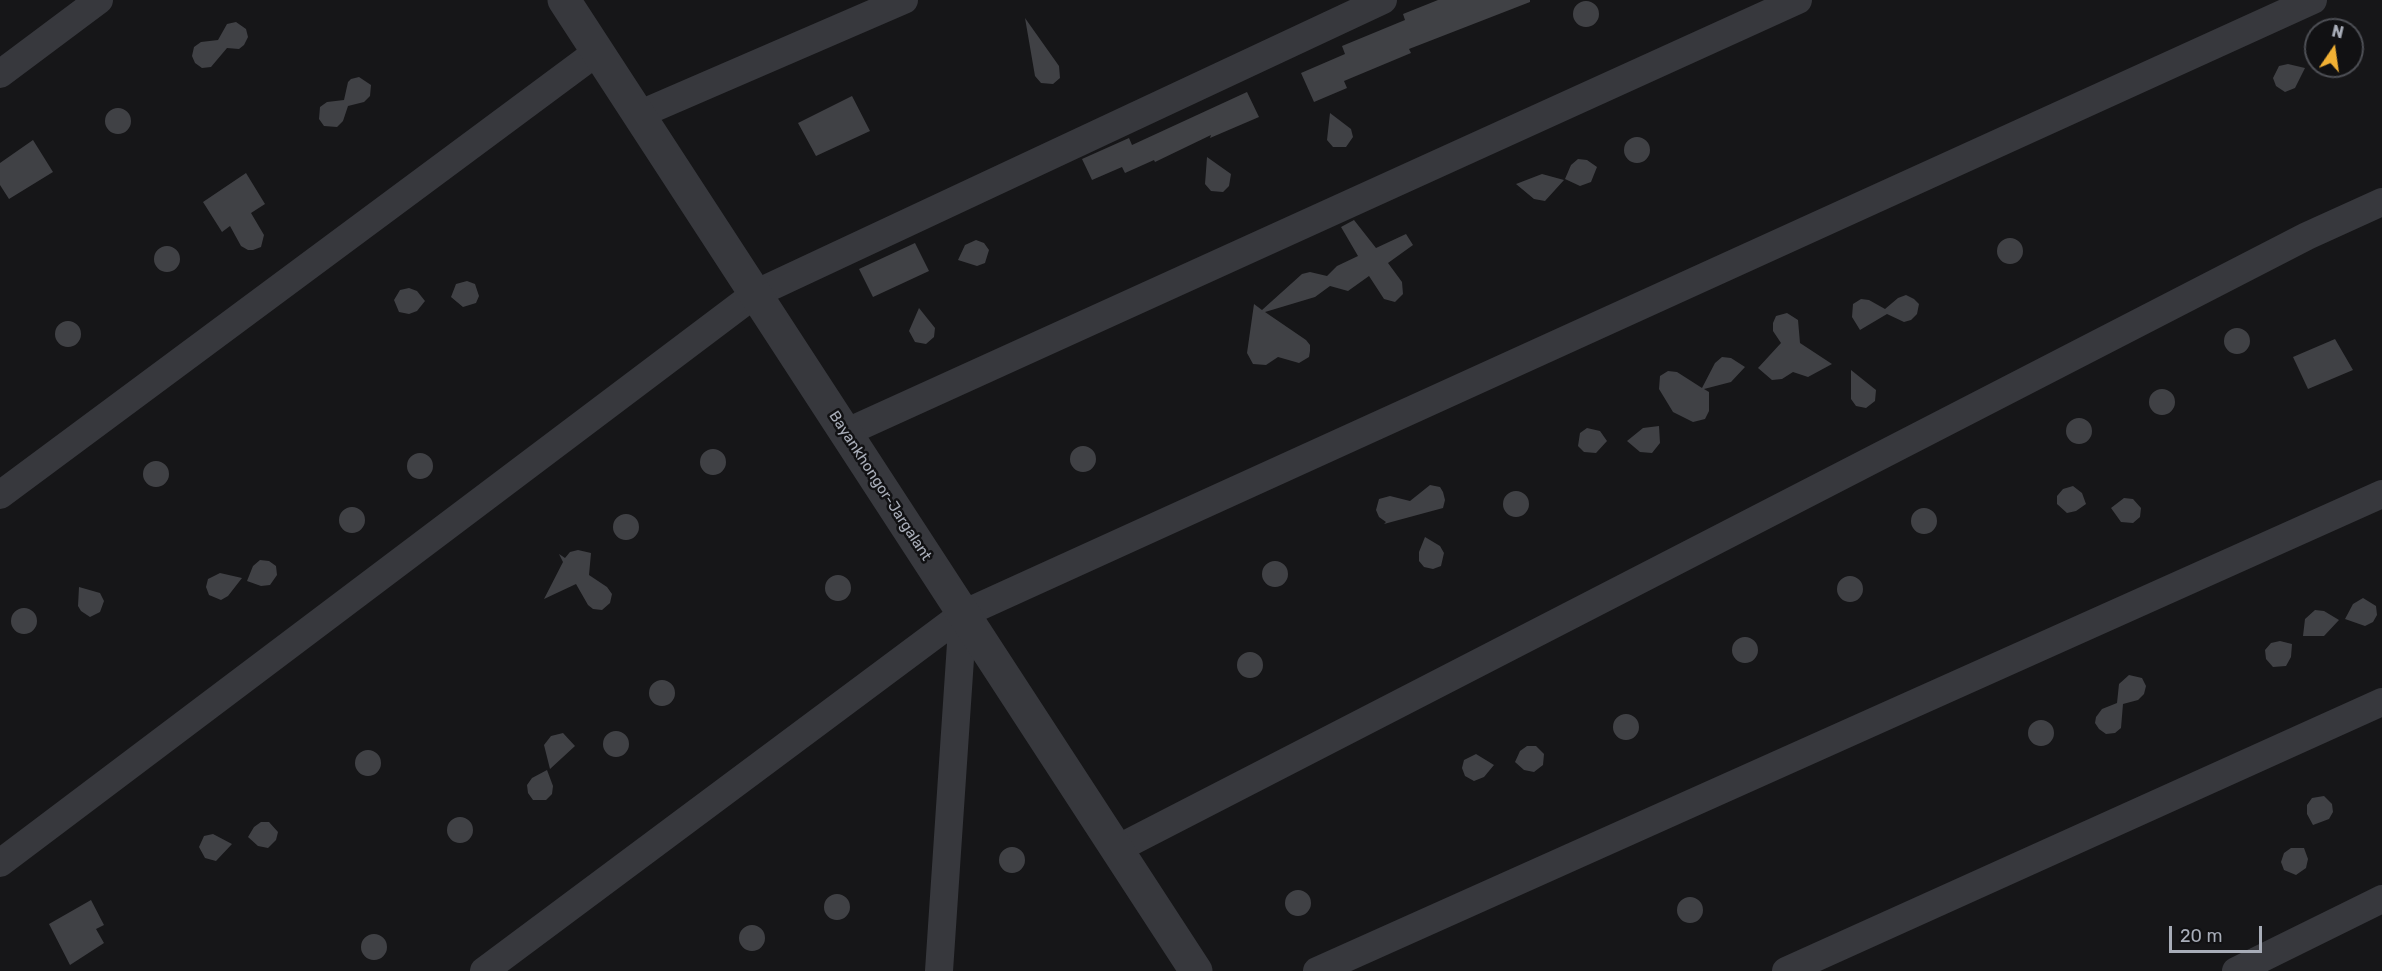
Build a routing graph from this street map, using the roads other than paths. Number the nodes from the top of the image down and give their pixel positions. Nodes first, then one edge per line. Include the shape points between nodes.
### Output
1 (99, 0) edge
2 (564, 0) edge
3 (904, 0) edge
4 (1383, 0) edge
5 (1798, 0) edge
6 (2313, 0) edge
7 (597, 52) junction
8 (0, 74) edge
9 (638, 115) junction
10 (2382, 202) edge
11 (755, 294) junction
12 (845, 432) junction
13 (2382, 494) edge
14 (0, 495) edge
15 (963, 614) junction
16 (2382, 702) edge
17 (1117, 849) junction
18 (0, 863) edge
19 (2382, 899) edge
20 (484, 971) edge
21 (939, 971) edge
22 (1196, 971) edge
23 (1317, 971) edge
24 (1786, 971) edge
25 (2236, 971) edge

1 - 8 street
2 - 7 street, Bayankhongor-Jargalant
3 - 9 street
4 - 11 street
5 - 12 street
6 - 15 street
7 - 9 street, Bayankhongor-Jargalant
7 - 14 street
9 - 11 street, Bayankhongor-Jargalant
10 - 17 street via 2296,242
11 - 12 street, Bayankhongor-Jargalant
11 - 18 street
12 - 15 street, Bayankhongor-Jargalant
13 - 23 street
15 - 17 street, Bayankhongor-Jargalant
15 - 20 street
15 - 21 street
16 - 24 street
17 - 22 street, Bayankhongor-Jargalant
19 - 25 street

